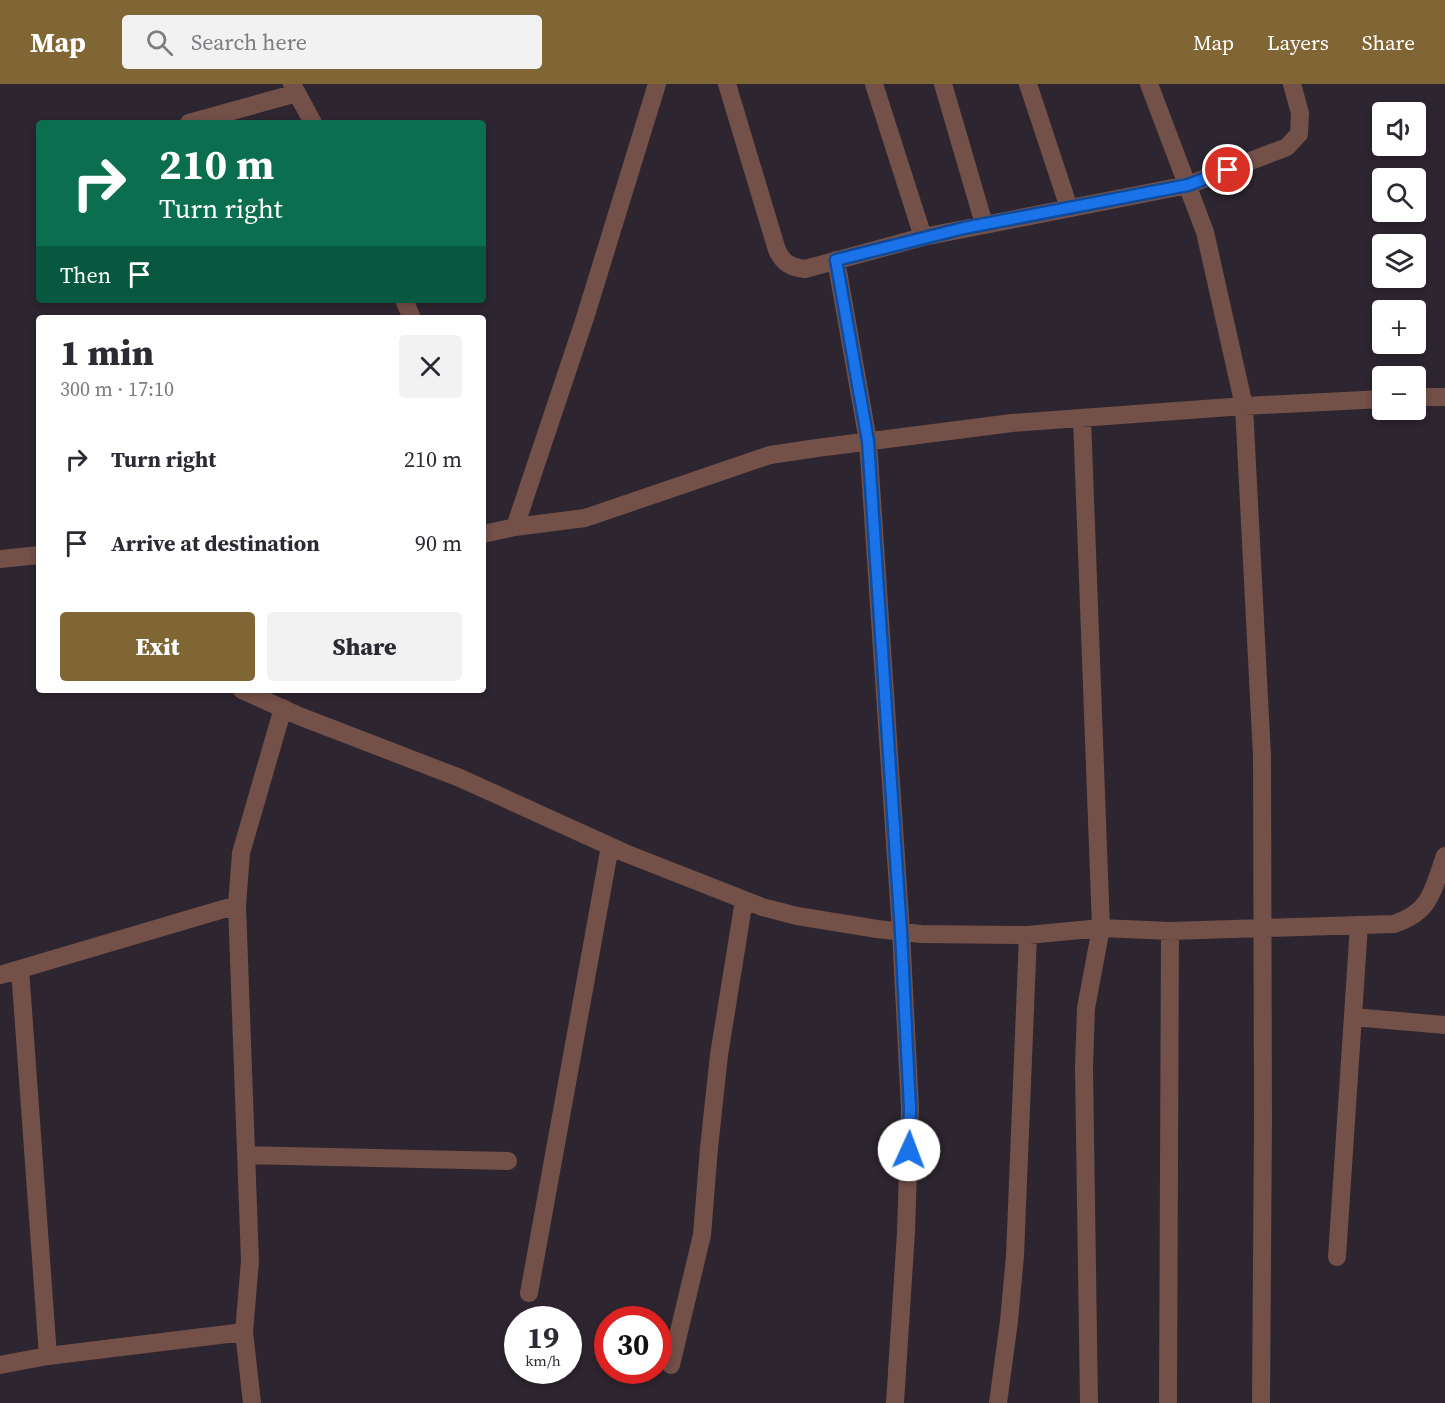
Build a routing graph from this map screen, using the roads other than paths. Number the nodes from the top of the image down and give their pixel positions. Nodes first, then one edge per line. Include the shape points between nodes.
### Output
1 (657, 84) edge
2 (727, 84) edge
3 (874, 84) edge
4 (943, 84) edge
5 (1028, 84) edge
6 (1149, 84) edge
7 (1292, 84) edge
8 (295, 88) edge
9 (198, 120) edge
10 (311, 120) edge
11 (1188, 185) junction
12 (1069, 208) junction
13 (984, 224) junction
14 (923, 237) junction
15 (836, 260) junction
16 (1426, 397) edge
17 (1445, 397) edge
18 (1372, 400) edge
19 (1244, 406) junction
20 (1082, 418) junction
21 (868, 441) junction
22 (515, 527) junction
23 (486, 531) edge
24 (36, 555) edge
25 (0, 559) edge
26 (249, 693) edge
27 (282, 708) junction
28 (610, 846) junction
29 (1445, 856) edge
30 (744, 900) junction
31 (237, 904) junction
32 (1359, 925) junction
33 (1101, 928) junction
34 (1264, 928) junction
35 (1170, 931) junction
36 (901, 932) junction
37 (1028, 935) junction
38 (20, 969) junction
39 (0, 975) edge
40 (1353, 1017) junction
41 (1445, 1025) edge
42 (246, 1155) junction
43 (508, 1161) dead end
44 (1337, 1257) dead end
45 (529, 1293) dead end
46 (244, 1332) junction
47 (48, 1356) junction
48 (0, 1365) edge
49 (672, 1365) dead end
50 (252, 1403) edge
51 (895, 1403) edge
52 (998, 1403) edge
53 (1089, 1403) edge
54 (1168, 1403) edge
55 (1261, 1403) edge

1 - 22 street
2 - 15 street via 780,258 786,264 805,268
3 - 14 street
4 - 13 street
5 - 12 street
6 - 11 street
7 - 11 street via 1300,113 1299,134 1287,147
8 - 9 street
8 - 10 street
11 - 12 street
11 - 19 street via 1204,232
12 - 13 street
13 - 14 street
14 - 15 street
15 - 21 street
16 - 17 street
18 - 19 street
19 - 20 street
19 - 34 street via 1262,756
20 - 21 street
20 - 33 street
21 - 22 street via 770,454 585,518
21 - 36 street
22 - 23 street
24 - 25 street
26 - 27 street
27 - 28 street via 460,778
27 - 31 street via 241,853
28 - 30 street
28 - 45 street
29 - 32 street via 1422,911 1395,924
30 - 36 street via 797,916
30 - 49 street via 720,1055 702,1235
31 - 38 street
31 - 42 street
32 - 34 street
32 - 40 street
33 - 35 street
33 - 37 street
33 - 53 street via 1086,1008 1084,1068
34 - 35 street
34 - 55 street
35 - 54 street
36 - 37 street
36 - 51 street via 910,1108
37 - 52 street via 1015,1256
38 - 39 street
38 - 47 street
40 - 41 street
40 - 44 street
42 - 43 street
42 - 46 street via 250,1261
46 - 47 street
46 - 50 street
47 - 48 street

